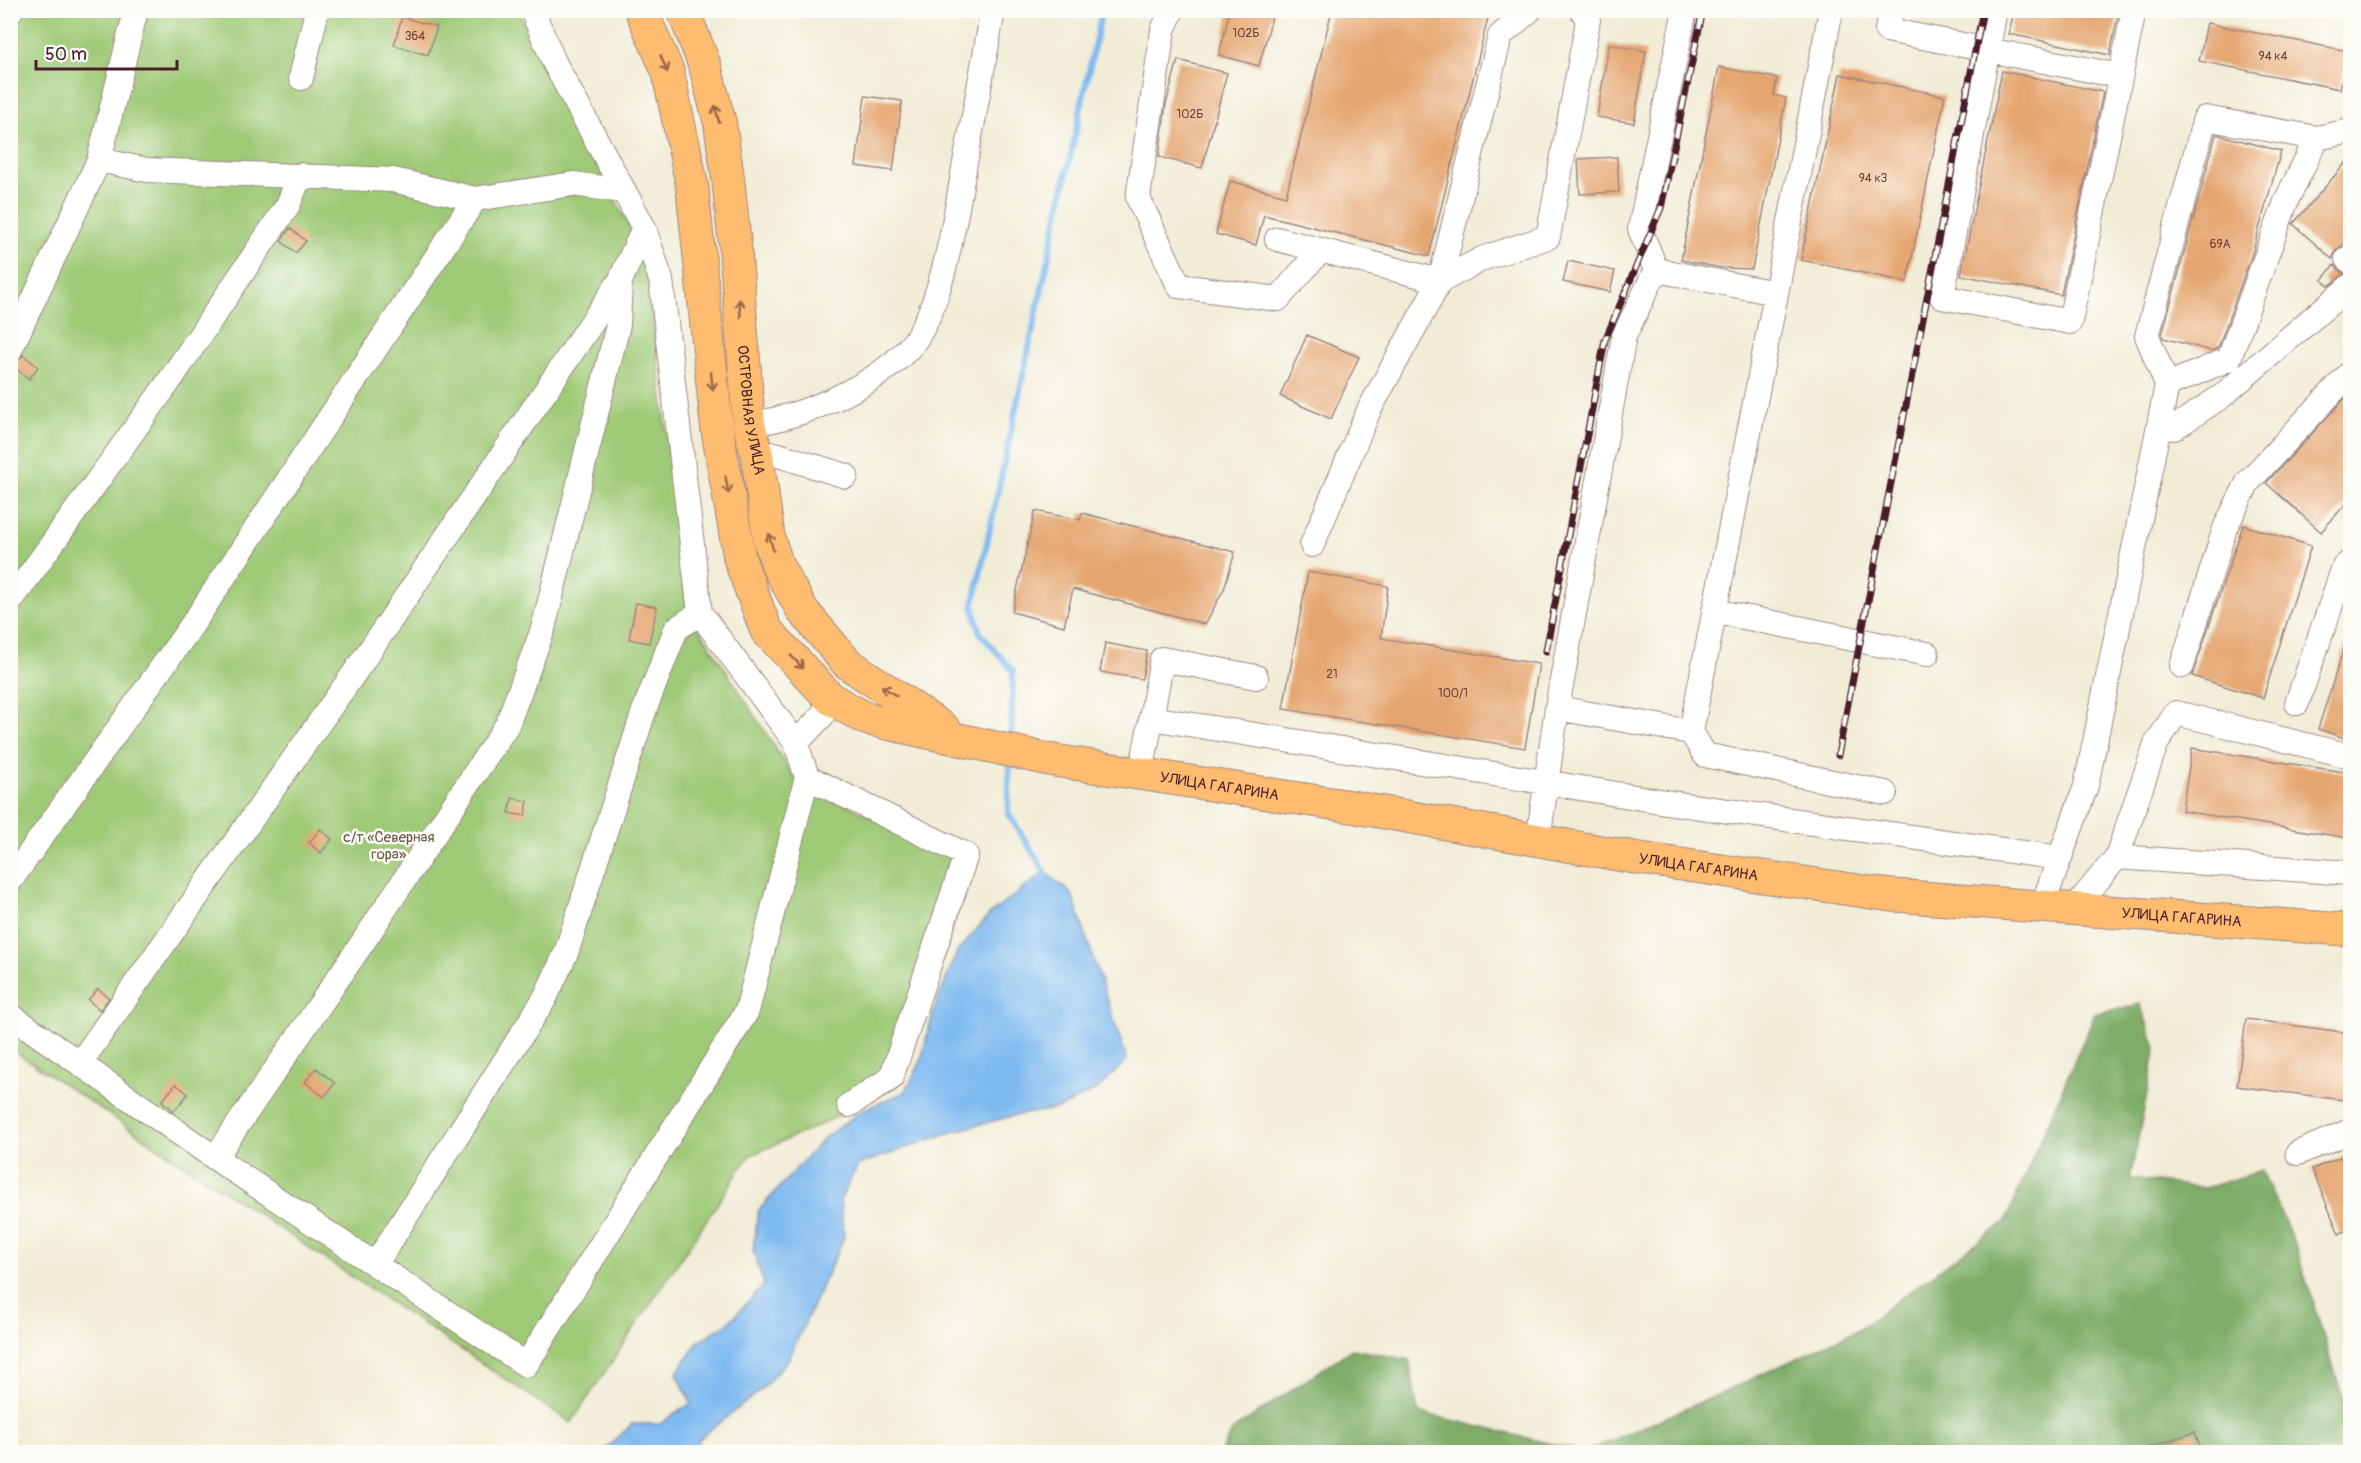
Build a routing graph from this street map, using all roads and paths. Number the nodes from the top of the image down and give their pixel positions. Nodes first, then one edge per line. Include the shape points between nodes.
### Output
1 (136, 10) edge
2 (317, 10) edge
3 (532, 10) edge
4 (641, 10) edge
5 (682, 10) edge
6 (993, 10) edge
7 (1530, 10) edge
8 (1582, 10) edge
9 (1684, 10) edge
10 (1831, 10) edge
11 (1891, 10) edge
12 (1995, 10) edge
13 (2134, 10) edge
14 (1166, 17) edge
15 (1988, 49) junction
16 (2120, 76) junction
17 (301, 78) dead end
18 (2350, 131) edge
19 (2317, 138) junction
20 (99, 160) junction
21 (300, 175) junction
22 (622, 191) junction
23 (475, 199) junction
24 (644, 228) junction
25 (1277, 239) dead end
26 (1321, 250) junction
27 (1656, 270) junction
28 (620, 281) junction
29 (1440, 281) junction
30 (2350, 286) edge
31 (1776, 293) junction
32 (10, 350) edge
33 (2350, 373) edge
34 (2168, 385) junction
35 (749, 424) junction
36 (2159, 425) junction
37 (757, 455) junction
38 (846, 476) dead end
39 (1312, 545) dead end
40 (2350, 562) edge
41 (10, 602) edge
42 (1714, 611) junction
43 (700, 613) junction
44 (1927, 654) dead end
45 (2182, 666) dead end
46 (1256, 677) dead end
47 (831, 699) junction
48 (2297, 703) dead end
49 (1557, 708) junction
50 (1151, 718) junction
51 (1691, 732) junction
52 (954, 736) junction
53 (796, 743) junction
54 (2350, 756) edge
55 (1141, 774) junction
56 (807, 777) junction
57 (1546, 782) junction
58 (1885, 793) dead end
59 (1538, 840) junction
60 (2117, 857) junction
61 (2060, 858) junction
62 (2350, 873) edge
63 (10, 881) edge
64 (2042, 907) junction
65 (2074, 909) junction
66 (2350, 930) edge
67 (10, 1015) edge
68 (80, 1063) junction
69 (849, 1105) dead end
70 (2350, 1131) edge
71 (2298, 1152) dead end
72 (215, 1158) junction
73 (375, 1265) junction

1 - 20 street
2 - 17 street
3 - 22 street via 555,64
4 -> 47 main road via 668,72 692,185 717,428 740,560 766,630
35 -> 5 main road, ОСТРОВНАЯ УЛИЦА via 729,178 705,66
6 - 35 street via 948,252 929,315 909,349 874,377 821,405 769,422
7 - 29 street via 1500,36
8 - 29 street via 1588,20 1548,237 1484,258
9 - 27 street via 1640,229
10 - 31 street
11 - 15 street via 1887,30
12 - 15 street
13 - 16 street
14 - 26 street via 1138,198 1179,286 1278,299
15 - 16 street
15 - 16 street via 1942,297 2070,322
18 - 19 street
19 - 34 street via 2287,199 2229,359
19 - 34 street via 2205,118 2147,336
20 - 21 street via 147,170
20 - 32 street
21 - 23 street via 393,180
21 - 41 street via 288,205 168,383
22 - 23 street via 573,184
22 - 24 street
23 - 63 street via 192,625
24 - 28 street
24 - 43 street via 661,280
25 - 26 street
26 - 29 street
27 - 31 street
27 - 49 street via 1624,336
28 - 68 street via 362,662
28 - 72 street via 618,325 543,628 507,725
29 - 39 street via 1369,410
30 - 36 street via 2222,396 2174,428
31 - 42 street
33 - 45 street via 2248,482 2225,528
34 - 36 street
35 - 37 main road, ОСТРОВНАЯ УЛИЦА
36 - 61 street via 2086,786
37 - 38 street via 775,454
52 -> 37 main road, ОСТРОВНАЯ УЛИЦА via 847,663 803,611 778,567 769,539
40 - 48 street via 2344,567
42 - 44 street
42 - 51 street
43 - 53 street
43 - 73 street via 676,629 644,711 566,953 544,998
46 - 50 street via 1162,659
47 - 52 main road, УЛИЦА ГАГАРИНА via 867,719
47 - 53 street via 822,716
49 - 51 street
49 - 57 street
50 - 55 street
50 - 57 street
51 - 58 street via 1705,755
52 - 55 main road, УЛИЦА ГАГАРИНА via 1051,760
53 - 56 street
54 - 60 street via 2176,713 2156,744
55 - 59 main road, УЛИЦА ГАГАРИНА
56 - 69 street via 966,855 891,1078
56 - 73 street via 747,1011 526,1365
57 - 59 street
57 - 61 street
59 - 64 main road, УЛИЦА ГАГАРИНА via 1888,895
60 - 62 street
60 - 65 street
61 - 64 street
64 - 65 main road, УЛИЦА ГАГАРИНА
65 - 66 main road, УЛИЦА ГАГАРИНА
67 - 68 street
68 - 72 street
70 - 71 street
72 - 73 street

